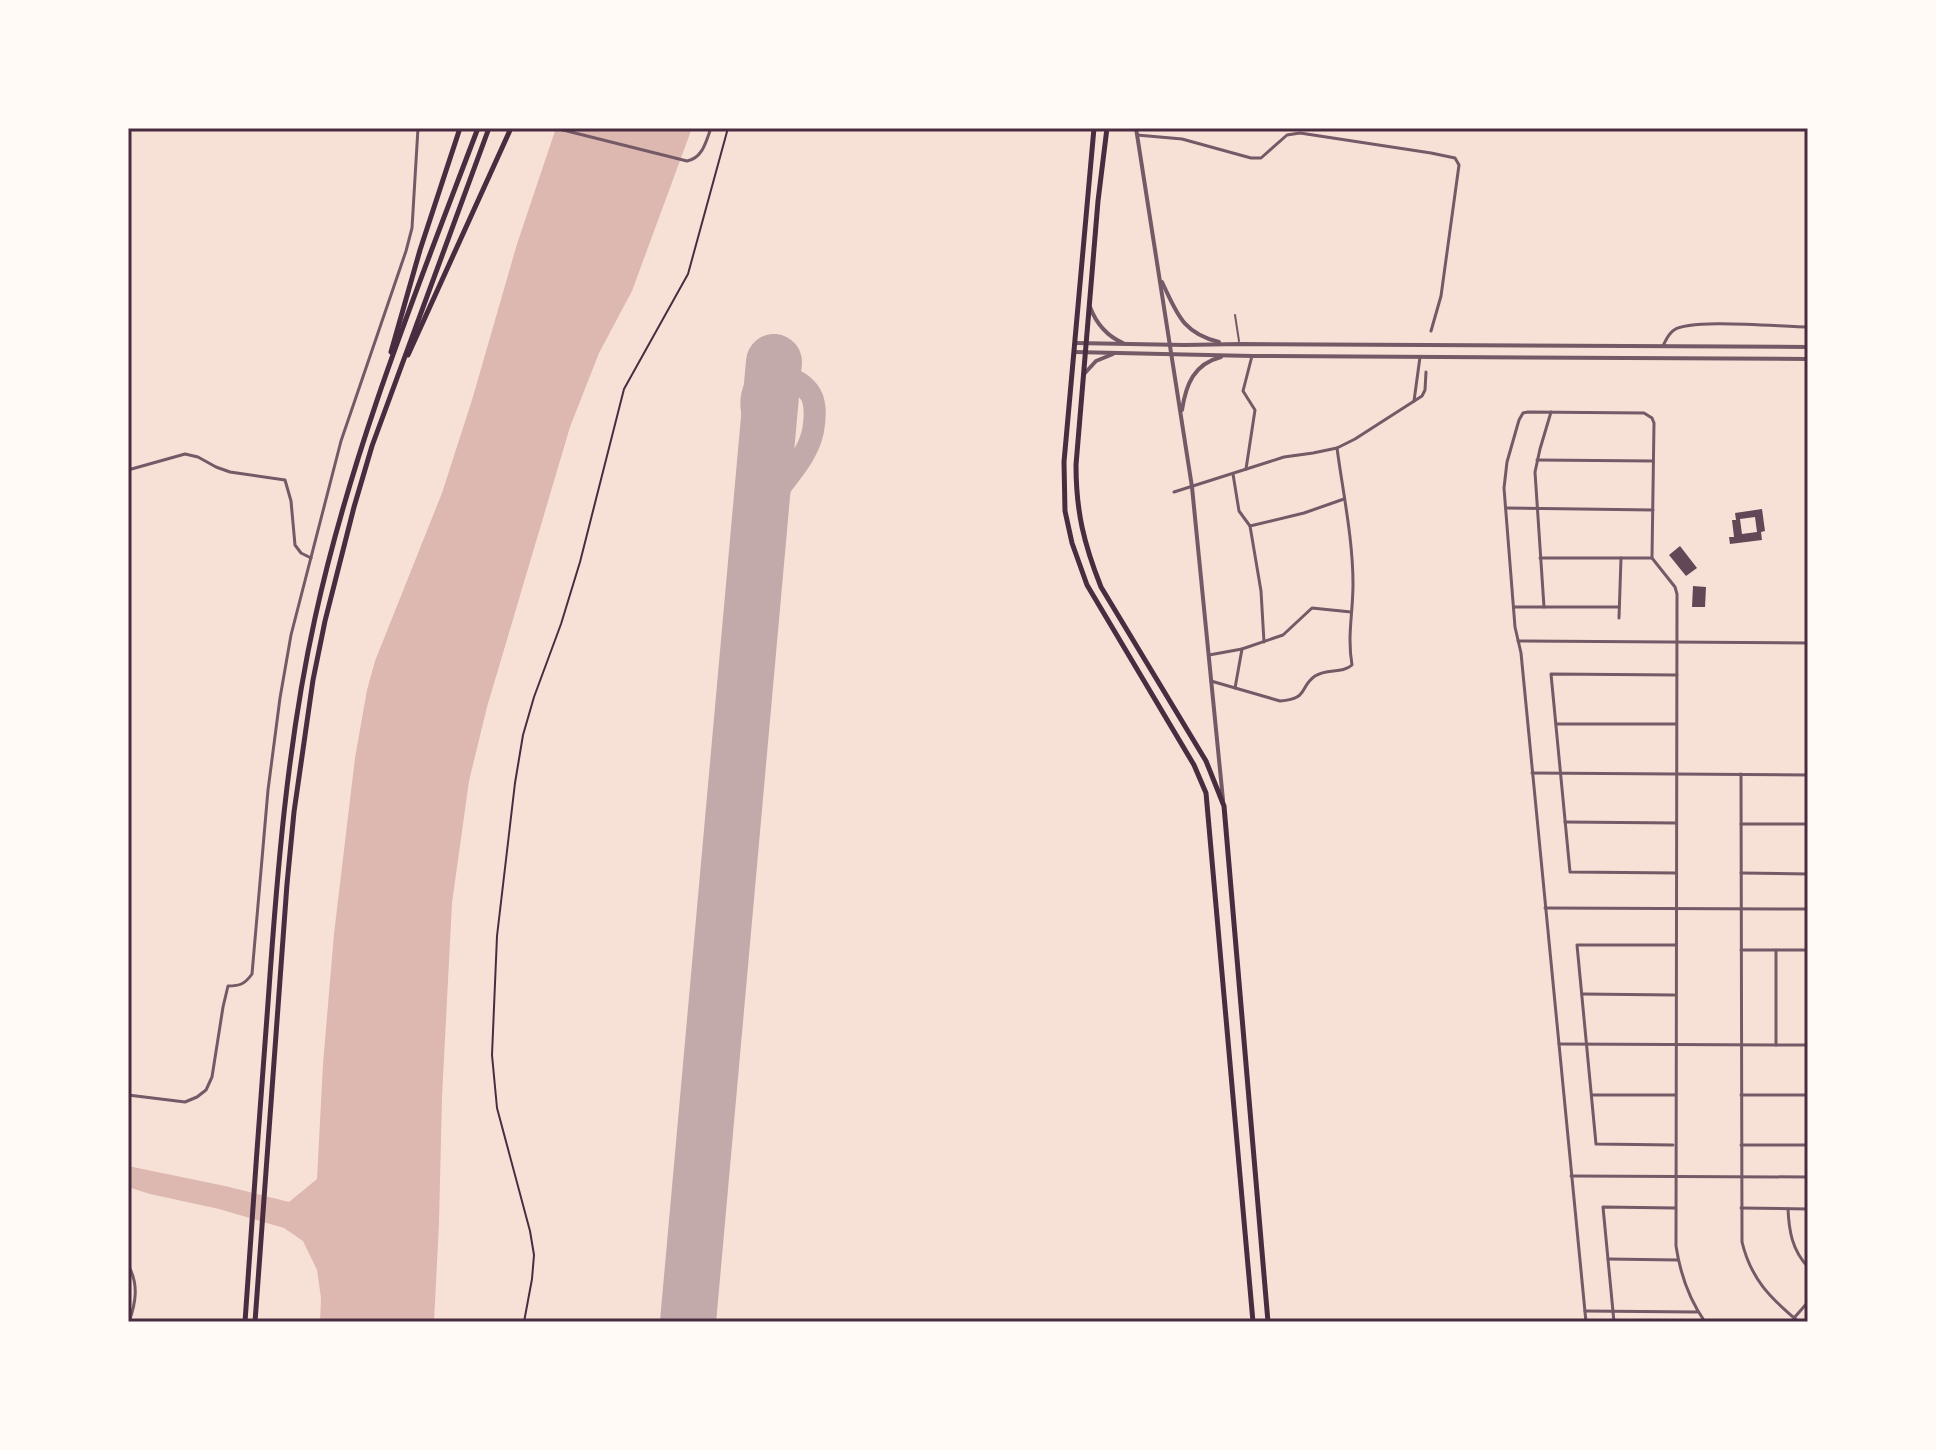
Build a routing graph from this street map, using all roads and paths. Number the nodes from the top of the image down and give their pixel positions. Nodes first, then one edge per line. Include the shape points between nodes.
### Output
1 (418, 128) edge
2 (460, 128) edge
3 (478, 128) edge
4 (489, 128) edge
5 (511, 128) edge
6 (555, 128) edge
7 (711, 128) edge
8 (728, 128) edge
9 (1094, 128) edge
10 (1107, 128) edge
11 (1136, 128) edge
12 (1137, 135) junction
13 (1159, 275) junction
14 (1089, 305) junction
15 (1235, 315) dead end
16 (1808, 327) edge
17 (1431, 331) dead end
18 (1075, 343) junction
19 (1086, 343) junction
20 (1125, 344) junction
21 (1225, 344) junction
22 (1240, 344) junction
23 (1170, 345) junction
24 (1663, 346) junction
25 (1808, 347) edge
26 (1074, 352) junction
27 (1086, 352) junction
28 (1118, 352) junction
29 (1171, 353) junction
30 (1227, 355) junction
31 (1252, 356) junction
32 (1420, 357) junction
33 (1808, 359) edge
34 (1426, 372) dead end
35 (1084, 375) junction
36 (378, 396) junction
37 (388, 400) junction
38 (1414, 401) junction
39 (1551, 412) junction
40 (1181, 416) junction
41 (1337, 448) junction
42 (1537, 460) junction
43 (1653, 461) junction
44 (1246, 469) junction
45 (128, 470) edge
46 (1233, 473) junction
47 (1192, 487) junction
48 (1174, 492) dead end
49 (1345, 499) junction
50 (1506, 508) junction
51 (1536, 509) junction
52 (1653, 510) junction
53 (1250, 526) junction
54 (311, 558) junction
55 (1540, 558) junction
56 (1621, 558) junction
57 (1652, 558) junction
58 (1514, 607) junction
59 (1544, 607) junction
60 (1619, 607) junction
61 (1351, 612) junction
62 (1619, 618) dead end
63 (1518, 641) junction
64 (1264, 642) junction
65 (1677, 642) junction
66 (1808, 643) edge
67 (1242, 649) junction
68 (1209, 655) junction
69 (1677, 675) junction
70 (1211, 681) junction
71 (1235, 688) junction
72 (1556, 724) junction
73 (1677, 724) junction
74 (1532, 773) junction
75 (1560, 773) junction
76 (1677, 774) junction
77 (1741, 774) junction
78 (1808, 775) edge
79 (1224, 806) junction
80 (1565, 822) junction
81 (1676, 823) junction
82 (1741, 824) junction
83 (1808, 824) edge
84 (1676, 873) junction
85 (1741, 873) junction
86 (1808, 874) edge
87 (1545, 908) junction
88 (1676, 909) junction
89 (1741, 909) junction
90 (1808, 909) edge
91 (1676, 945) junction
92 (1741, 950) junction
93 (1776, 950) junction
94 (1808, 950) edge
95 (1582, 994) junction
96 (1676, 995) junction
97 (1559, 1044) junction
98 (1587, 1044) junction
99 (1675, 1044) junction
100 (1741, 1045) junction
101 (1776, 1045) junction
102 (1808, 1045) edge
103 (128, 1095) edge
104 (1592, 1095) junction
105 (1675, 1095) junction
106 (1741, 1095) junction
107 (1808, 1095) edge
108 (1675, 1145) junction
109 (1741, 1145) junction
110 (1808, 1145) edge
111 (1571, 1176) junction
112 (1675, 1176) junction
113 (1741, 1177) junction
114 (1808, 1177) edge
115 (1675, 1208) junction
116 (1741, 1208) junction
117 (1788, 1209) junction
118 (1808, 1209) edge
119 (1608, 1259) junction
120 (1678, 1260) junction
121 (128, 1265) edge
122 (1808, 1267) edge
123 (1808, 1302) edge
124 (1585, 1311) junction
125 (1613, 1311) junction
126 (1698, 1312) junction
127 (1794, 1318) junction
128 (129, 1322) edge
129 (245, 1322) edge
130 (255, 1322) edge
131 (524, 1322) edge
132 (1252, 1322) edge
133 (1270, 1322) edge
134 (1586, 1322) edge
135 (1614, 1322) edge
136 (1705, 1322) edge
137 (1799, 1322) edge

1 - 54 street via 412,228 341,441
2 - 36 main road
3 - 36 main road
4 - 37 main road
5 - 37 main road
6 - 7 street via 687,161 700,154
8 - 131 path via 688,274 624,389 580,562 523,735 497,936 492,1055 497,1108 534,1255
9 - 18 main road
10 - 14 main road
11 - 12 street
12 - 13 street
12 - 17 street via 1182,139 1251,158 1261,158 1293,133 1455,158 1459,165 1448,249
13 - 21 street via 1188,328
13 - 23 street
14 - 19 main road
14 - 20 street via 1106,332
15 - 22 lane
16 - 24 street via 1683,327
18 - 19 street
18 - 26 main road
19 - 20 street
19 - 27 main road
20 - 23 street
21 - 22 street
21 - 23 street
22 - 24 street
23 - 29 street
24 - 25 street
26 - 27 street
26 - 132 main road via 1064,462 1072,543 1087,585 1206,793
27 - 28 street
27 - 35 main road
28 - 29 street
28 - 35 street via 1096,361
29 - 30 street
29 - 40 street
30 - 31 street
30 - 40 street via 1193,375
31 - 32 street
31 - 44 street via 1243,391 1255,410
32 - 33 street
32 - 38 street
34 - 38 street via 1425,390
35 - 79 main road via 1076,489 1090,559 1108,599 1206,761
36 - 129 main road via 329,556 291,751 276,884
37 - 130 main road via 325,621 294,812
38 - 41 street
39 - 42 street
39 - 43 street via 1648,415 1654,423
39 - 50 street via 1523,413 1519,420 1507,462
40 - 47 street
41 - 44 street
41 - 49 street
42 - 43 street
42 - 51 street
43 - 52 street
44 - 46 street
45 - 54 street via 185,454 230,472 285,480 295,545
46 - 47 street
46 - 53 street via 1239,511
47 - 48 street
47 - 68 street
49 - 53 street
49 - 61 street
50 - 51 street
50 - 58 street
51 - 52 street
51 - 55 street
52 - 57 street
53 - 64 street
54 - 103 street via 280,698 252,974 246,983 228,986 206,1090 185,1102
55 - 56 street
55 - 59 street
56 - 57 street
56 - 60 street
57 - 65 street via 1675,587
58 - 59 street
58 - 63 street
59 - 60 street
60 - 62 street
61 - 64 street via 1312,608 1283,635
61 - 71 street via 1348,669 1318,674 1303,693 1289,700
63 - 65 street
63 - 74 street
64 - 67 street
65 - 66 street
65 - 69 street
67 - 68 street
67 - 71 street
68 - 70 street
69 - 72 street via 1551,674
69 - 73 street
70 - 71 street
70 - 79 street
72 - 73 street
72 - 75 street
73 - 76 street
74 - 75 street
74 - 87 street
75 - 76 street
75 - 80 street
76 - 77 street
76 - 81 street
77 - 78 street
77 - 82 street
79 - 133 main road
80 - 81 street
80 - 84 street via 1570,872
81 - 84 street
82 - 83 street
82 - 85 street
84 - 88 street
85 - 86 street
85 - 89 street
87 - 88 street
87 - 97 street
88 - 89 street
88 - 91 street
89 - 90 street
89 - 92 street
91 - 95 street via 1577,945
91 - 96 street
92 - 93 street
92 - 100 street
93 - 94 street
93 - 101 street
95 - 96 street
95 - 98 street
96 - 99 street
97 - 98 street
97 - 111 street
98 - 99 street
98 - 104 street
99 - 100 street
99 - 105 street
100 - 101 street
100 - 106 street
101 - 102 street
104 - 105 street
104 - 108 street via 1596,1144
105 - 108 street
106 - 107 street
106 - 109 street
108 - 112 street
109 - 110 street
109 - 113 street
111 - 112 street
111 - 124 street
112 - 113 street
112 - 115 street
113 - 114 street
113 - 116 street
115 - 119 street via 1603,1207
115 - 120 street
116 - 117 street
116 - 127 street via 1742,1242 1750,1268 1764,1290
117 - 118 street
117 - 122 street via 1790,1236
119 - 120 street
119 - 125 street
120 - 126 street
121 - 128 street via 136,1293
123 - 127 street
124 - 125 street
124 - 134 street
125 - 126 street
125 - 135 street
126 - 136 street
127 - 137 street

